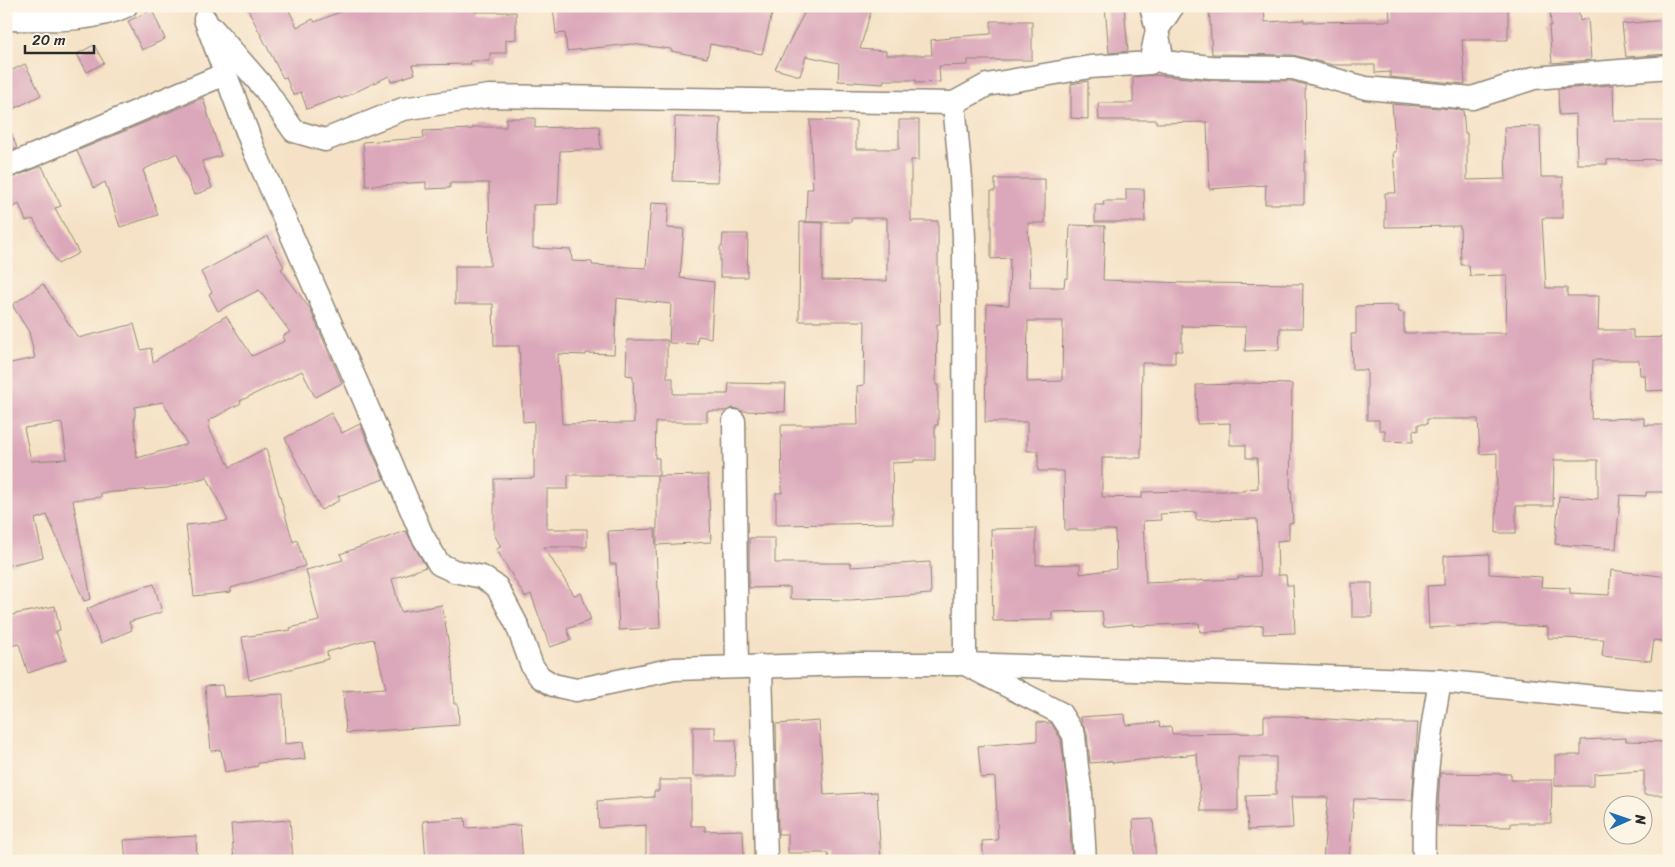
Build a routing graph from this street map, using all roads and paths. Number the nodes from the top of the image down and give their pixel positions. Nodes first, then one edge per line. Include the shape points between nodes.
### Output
1 (126, 6) edge
2 (1151, 6) edge
3 (1173, 6) edge
4 (201, 13) edge
5 (6, 19) edge
6 (1157, 30) junction
7 (1669, 67) edge
8 (225, 74) junction
9 (954, 103) junction
10 (6, 167) edge
11 (734, 420) dead end
12 (965, 664) junction
13 (737, 666) junction
14 (761, 666) junction
15 (1440, 681) junction
16 (1669, 703) edge
17 (766, 861) edge
18 (1085, 861) edge
19 (1424, 861) edge

1 - 5 street via 96,16
2 - 6 street
3 - 6 street
4 - 8 street
4 - 9 street via 265,89 294,131 325,140 403,109 489,96
6 - 7 street via 1164,62 1211,67 1293,68 1366,88 1472,98 1534,78
6 - 9 street via 1150,63 1090,67 987,85
8 - 10 street
8 - 13 street via 254,150 422,535 439,564 482,577 497,587 532,666 540,677 553,685 576,690 674,668
9 - 12 street via 964,238
11 - 13 street
12 - 14 street
12 - 15 street
12 - 18 street via 1060,713 1074,735
13 - 14 street
14 - 17 street
15 - 16 street
15 - 19 street via 1428,760

